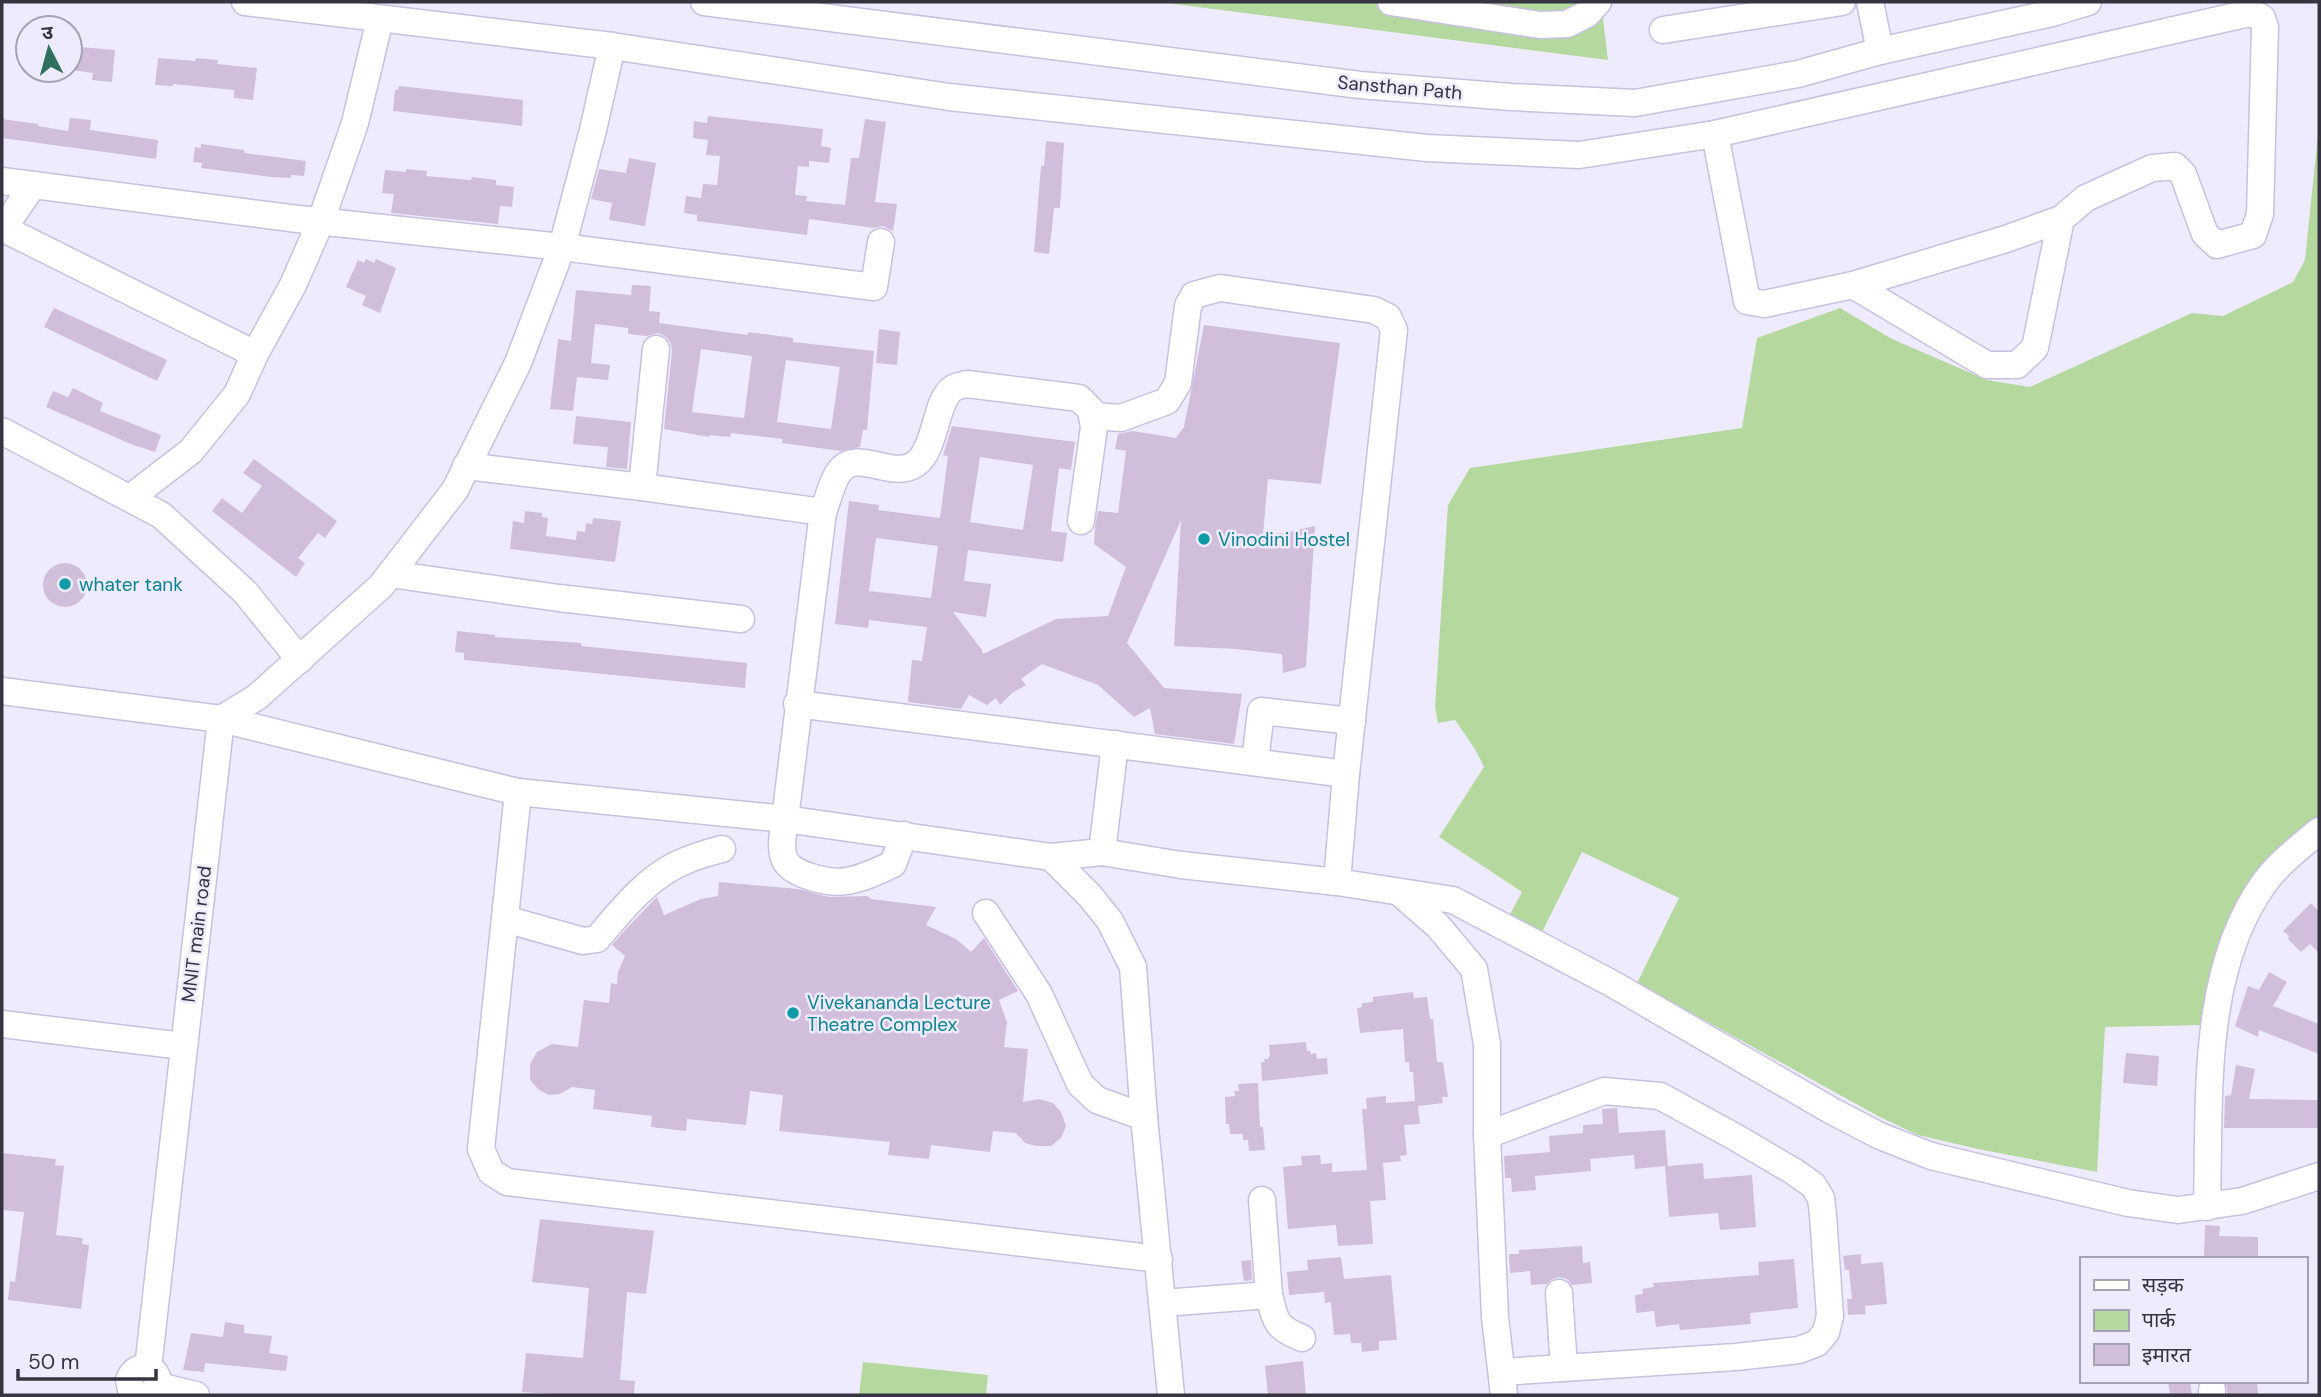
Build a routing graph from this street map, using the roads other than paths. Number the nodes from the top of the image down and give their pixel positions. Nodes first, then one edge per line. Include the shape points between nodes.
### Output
1 (245, 2) edge
2 (704, 2) edge
3 (1391, 2) edge
4 (1598, 2) edge
5 (1870, 2) edge
6 (2088, 2) edge
7 (1827, 3) edge
8 (380, 19) junction
9 (1662, 30) dead end
10 (612, 46) junction
11 (1880, 51) junction
12 (1715, 134) junction
13 (2, 181) edge
14 (33, 185) junction
15 (2061, 219) junction
16 (321, 221) junction
17 (3, 228) edge
18 (881, 242) dead end
19 (562, 247) junction
20 (1853, 285) junction
21 (656, 349) dead end
22 (255, 354) junction
23 (1092, 416) junction
24 (2, 431) edge
25 (466, 466) junction
26 (642, 487) junction
27 (130, 498) junction
28 (823, 512) junction
29 (1081, 521) dead end
30 (390, 574) junction
31 (741, 619) dead end
32 (300, 660) junction
33 (2, 691) edge
34 (797, 704) junction
35 (221, 719) junction
36 (1352, 721) junction
37 (1115, 744) junction
38 (1255, 762) junction
39 (1346, 774) junction
40 (518, 792) junction
41 (785, 819) junction
42 (2319, 831) edge
43 (904, 835) junction
44 (722, 849) dead end
45 (1102, 852) junction
46 (1051, 857) junction
47 (1337, 881) junction
48 (1398, 892) junction
49 (986, 913) dead end
50 (505, 919) junction
51 (2, 1024) edge
52 (183, 1046) junction
53 (1144, 1116) junction
54 (1487, 1135) junction
55 (2319, 1176) edge
56 (1262, 1200) dead end
57 (2207, 1207) junction
58 (1159, 1259) junction
59 (1559, 1293) dead end
60 (1269, 1295) junction
61 (1163, 1303) junction
62 (1302, 1338) dead end
63 (1564, 1368) junction
64 (1503, 1384) edge
65 (142, 1388) edge
66 (197, 1395) edge
67 (1171, 1395) edge

1 - 8 street
2 - 11 street, Sansthan Path via 1360,85 1621,103 1798,74
3 - 4 street via 1540,25 1567,24
5 - 11 street
6 - 11 street, Sansthan Path
7 - 9 street
8 - 10 street
8 - 16 street via 355,123
10 - 12 street via 949,97 1427,148 1579,155
10 - 19 street
12 - 15 street via 2245,14 2262,18 2260,214 2253,235 2217,245 2205,234 2183,174 2175,166 2152,168 2086,198
12 - 20 street via 1747,301 1764,304
13 - 14 street
14 - 16 street
14 - 17 street
15 - 20 street
15 - 20 street via 2035,348 2017,365 1987,365
16 - 19 street
16 - 22 street
17 - 22 street
18 - 19 street via 882,288
19 - 25 street via 518,363
21 - 26 street
22 - 27 street via 237,394 191,451
23 - 28 street via 1079,398 967,384 954,388 946,395 928,450 916,464 895,469 856,461 844,466 836,475
23 - 29 street
23 - 36 street via 1121,418 1167,401 1178,383 1188,306 1194,295 1205,290 1220,288 1374,310 1388,317 1394,330
24 - 27 street
25 - 26 street
25 - 30 street via 455,490
26 - 28 street
27 - 32 street via 161,515 245,592
28 - 34 street
30 - 31 street
30 - 32 street
32 - 35 street via 257,697
33 - 35 street
34 - 37 street
34 - 41 street
35 - 40 street
35 - 52 street, MNIT main road
36 - 38 street via 1261,711
36 - 39 street
37 - 38 street
37 - 45 street
38 - 39 street
39 - 47 street
40 - 41 street
40 - 50 street
41 - 43 street
41 - 43 street via 785,861 797,873 844,882 893,864
42 - 57 street via 2266,880 2244,917 2229,958 2217,1008 2211,1069
43 - 46 street
44 - 50 street via 660,874 593,941
45 - 46 street
45 - 47 street
46 - 53 street via 1110,921 1133,967
47 - 48 street
48 - 54 street via 1438,926 1474,969 1486,1044
48 - 57 street via 1453,901 1611,983 1881,1136 1931,1156 2128,1203 2178,1210
49 - 53 street via 1039,994 1080,1084 1097,1100
50 - 58 street via 481,1149 491,1172 507,1182
51 - 52 street
52 - 65 street, MNIT main road
53 - 58 street
54 - 63 street via 1604,1091 1660,1096 1793,1171 1813,1185 1821,1198 1829,1316 1826,1332 1816,1343 1799,1350 1749,1356
54 - 64 street via 1495,1317
55 - 57 street via 2242,1201
56 - 60 street
58 - 61 street
59 - 63 street
60 - 61 street
60 - 62 street via 1276,1322
61 - 67 street
63 - 64 street
65 - 66 street

